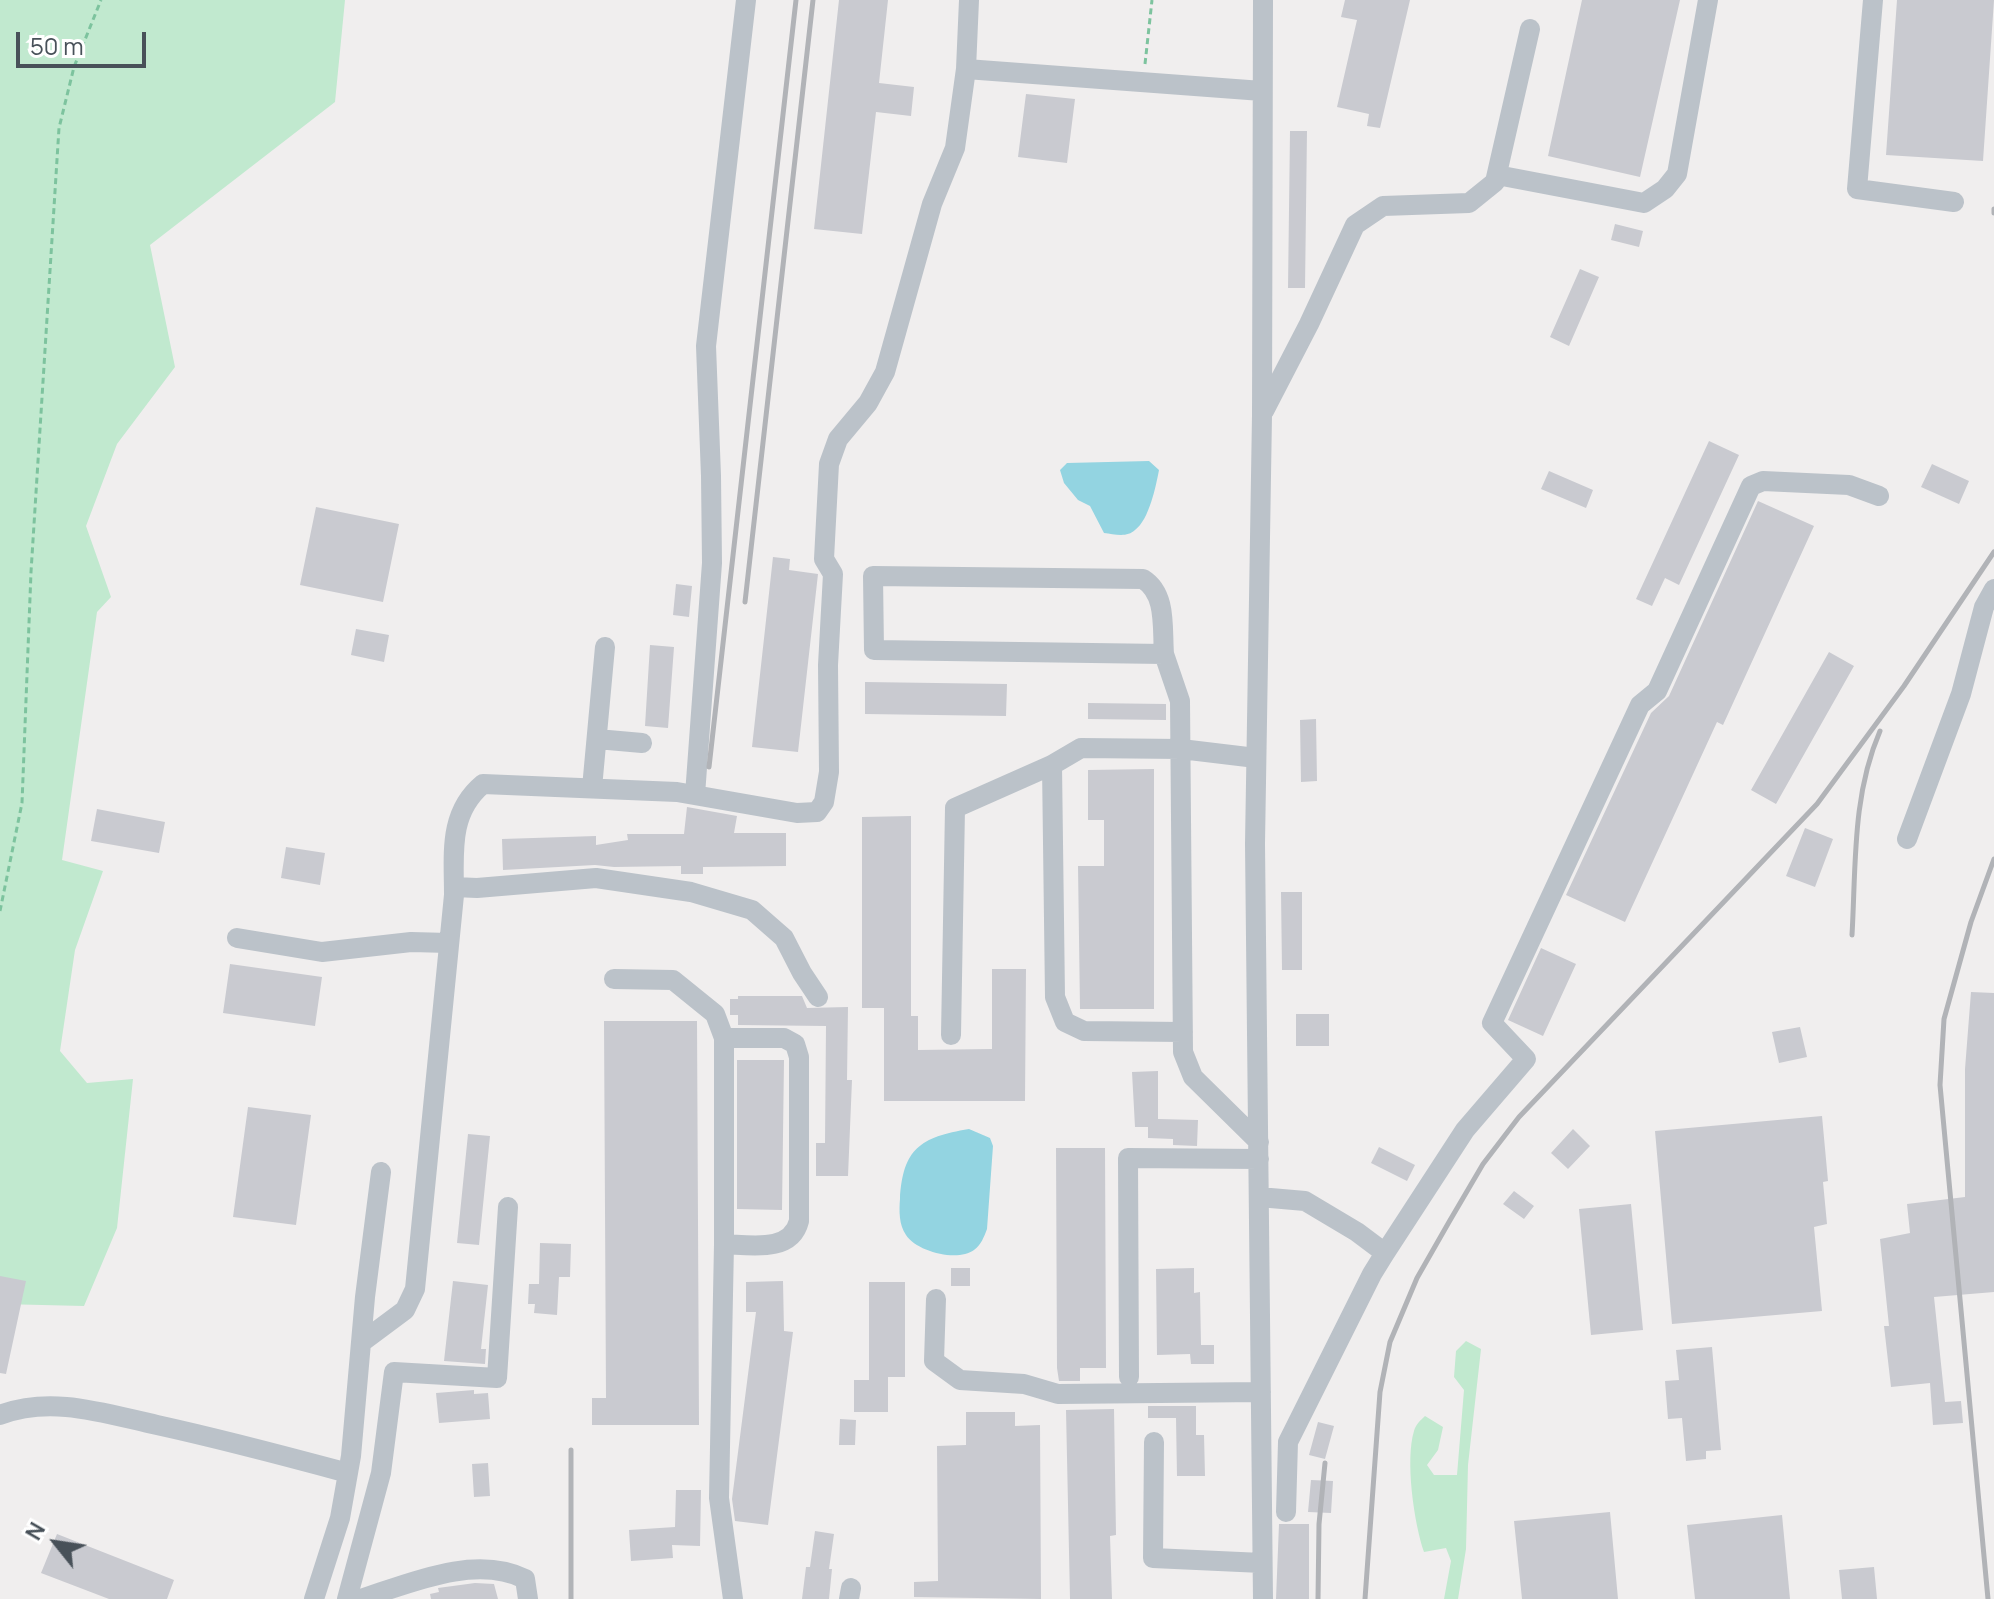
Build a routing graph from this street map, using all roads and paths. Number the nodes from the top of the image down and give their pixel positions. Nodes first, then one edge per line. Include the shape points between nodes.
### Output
1 (101, 0) edge
2 (746, 0) edge
3 (969, 0) edge
4 (1152, 0) edge
5 (1263, 0) edge
6 (1708, 0) edge
7 (1873, 0) edge
8 (1530, 29) dead end
9 (966, 69) junction
10 (1143, 84) junction
11 (1262, 91) junction
12 (1497, 175) junction
13 (1954, 202) dead end
14 (1262, 415) junction
15 (1879, 496) dead end
16 (1994, 589) edge
17 (605, 647) dead end
18 (1164, 654) junction
19 (597, 739) junction
20 (642, 743) dead end
21 (1181, 749) junction
22 (1256, 758) junction
23 (1052, 765) junction
24 (592, 788) junction
25 (695, 795) junction
26 (1907, 839) dead end
27 (454, 887) junction
28 (0, 911) edge
29 (237, 938) dead end
30 (449, 943) junction
31 (614, 979) dead end
32 (818, 997) dead end
33 (1183, 1032) junction
34 (951, 1035) dead end
35 (724, 1038) junction
36 (1259, 1150) junction
37 (381, 1172) dead end
38 (1259, 1197) junction
39 (508, 1207) dead end
40 (724, 1244) junction
41 (1385, 1253) junction
42 (936, 1299) dead end
43 (362, 1342) junction
44 (1129, 1377) dead end
45 (1261, 1392) junction
46 (0, 1415) edge
47 (1154, 1442) dead end
48 (348, 1473) junction
49 (1286, 1512) dead end
50 (1262, 1563) junction
51 (314, 1599) edge
52 (347, 1599) edge
53 (361, 1599) edge
54 (528, 1599) edge
55 (733, 1599) edge
56 (1263, 1599) edge

1 - 28 path via 74,67 59,128 22,803
2 - 25 street via 706,346 712,563
3 - 9 street
4 - 10 path
5 - 11 street
6 - 12 street via 1677,174 1665,189 1644,203
7 - 13 street via 1857,189
8 - 12 street
9 - 10 street
9 - 25 street via 955,148 932,204 885,372 838,439 829,464 824,559 833,574 824,802 817,812 797,813
10 - 11 street
11 - 14 street
12 - 14 street via 1469,203 1383,206 1355,225
14 - 22 street
15 - 41 street via 1849,485 1763,481 1751,486 1657,691 1640,705 1492,1023 1526,1059 1465,1130
16 - 26 street
17 - 19 street
18 - 18 street via 874,650 873,576 1143,579 1154,586 1160,601
18 - 21 street via 1180,701
19 - 20 street
19 - 24 street
21 - 22 street
21 - 23 street via 1081,748
21 - 33 street
22 - 36 street
23 - 33 street via 1055,997 1065,1022 1084,1031
23 - 34 street via 955,808
24 - 25 street
24 - 27 street via 483,784 461,808 457,822
27 - 30 street
27 - 32 street via 596,878 691,892 752,910 784,938
29 - 30 street via 322,952
30 - 43 street via 415,1289 405,1310
31 - 35 street via 673,980 715,1014
33 - 36 street via 1183,1052 1193,1077
35 - 40 street
35 - 40 street via 784,1038 795,1044 799,1221 785,1241
36 - 38 street
36 - 44 street via 1128,1158
37 - 43 street
38 - 41 street via 1305,1201
38 - 45 street
39 - 52 street via 497,1378 394,1372 381,1473
40 - 55 street via 719,1498
41 - 49 street via 1288,1442
42 - 45 street via 934,1361 960,1380 1024,1384 1058,1394
43 - 48 street
45 - 50 street
46 - 48 street via 72,1407
47 - 50 street via 1153,1558
48 - 51 street
50 - 56 street
53 - 54 street via 482,1569 510,1571 525,1579

